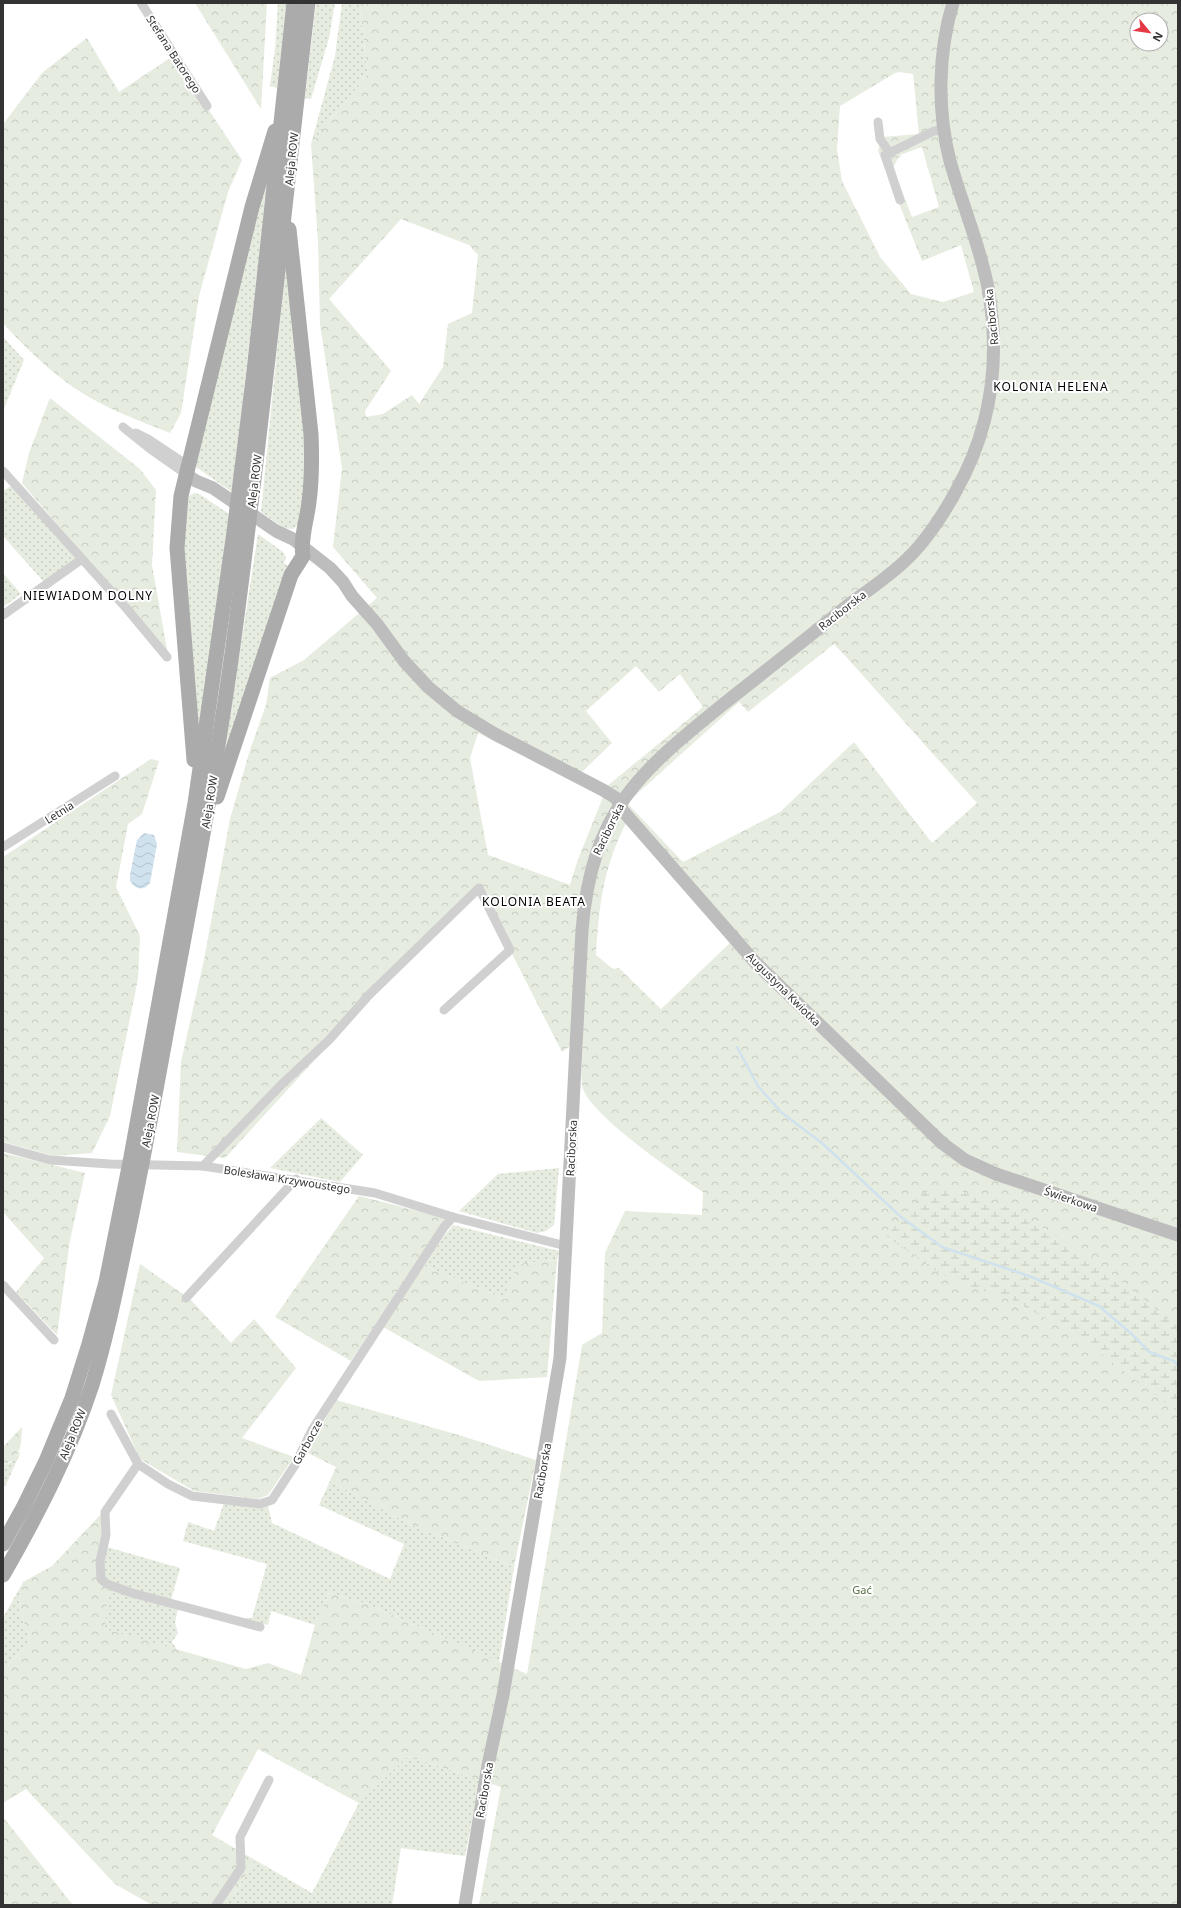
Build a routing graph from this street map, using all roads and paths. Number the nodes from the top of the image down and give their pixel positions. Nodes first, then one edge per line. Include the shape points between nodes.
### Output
1 (141, 3) edge
2 (294, 3) edge
3 (308, 3) edge
4 (953, 3) edge
5 (285, 98) junction
6 (207, 106) dead end
7 (878, 122) dead end
8 (944, 130) junction
9 (890, 153) junction
10 (900, 200) dead end
11 (286, 202) junction
12 (187, 470) junction
13 (3, 471) edge
14 (302, 551) junction
15 (82, 559) junction
16 (3, 615) edge
17 (167, 657) dead end
18 (115, 776) dead end
19 (195, 803) junction
20 (620, 804) junction
21 (205, 830) junction
22 (3, 848) edge
23 (444, 1010) dead end
24 (3, 1147) edge
25 (965, 1160) joint
26 (203, 1166) junction
27 (296, 1180) junction
28 (454, 1217) junction
29 (1178, 1235) edge
30 (566, 1246) junction
31 (3, 1285) edge
32 (186, 1298) dead end
33 (54, 1340) dead end
34 (110, 1414) dead end
35 (138, 1464) junction
36 (3, 1544) edge
37 (3, 1575) edge
38 (260, 1627) dead end
39 (269, 1780) dead end
40 (216, 1905) edge
41 (465, 1905) edge

1 - 6 street, Stefana Batorego
2 - 5 main road, Aleja ROW
3 - 11 main road, Aleja ROW
4 - 8 main road, Raciborska via 946,34 942,76
5 - 12 main road via 252,207
5 - 19 main road, Aleja ROW via 235,524
7 - 9 street via 880,139
8 - 9 street via 934,132
8 - 20 main road, Raciborska via 950,160 985,274 994,331 993,386 979,438 964,477 941,515 909,558 679,740 643,774
9 - 10 street via 885,155
11 - 14 main road via 311,434 310,489
11 - 21 main road, Aleja ROW via 264,405 233,648
12 - 12 street via 148,439 123,427 149,448
12 - 14 main road, Augustyna Kwiotka via 200,474 213,488 276,531 288,545
12 - 19 main road via 178,516 177,548 194,744
13 - 15 street
14 - 20 main road, Augustyna Kwiotka via 352,596 377,624 404,661 446,703 495,734 603,790 616,798
14 - 21 main road via 291,575
15 - 16 street
15 - 17 street
18 - 22 street, Letnia
19 - 36 main road, Aleja ROW via 106,1282 72,1398 43,1468
20 - 25 main road, Augustyna Kwiotka via 623,811 755,962 942,1142
20 - 30 main road, Raciborska via 597,849 584,906
21 - 37 main road, Aleja ROW via 140,1175 105,1342 76,1428 47,1493
23 - 26 street via 510,950 480,888 369,995 329,1040 282,1084
24 - 26 street, Bolesława Krzywoustego via 50,1160
25 - 29 main road, Świerkowa via 996,1174
26 - 27 street, Bolesława Krzywoustego
27 - 28 street, Bolesława Krzywoustego via 375,1193
27 - 32 street
28 - 30 street, Bolesława Krzywoustego
28 - 35 street, Garbocze via 444,1227 317,1424 272,1500 260,1504 192,1496
30 - 41 main road, Raciborska via 559,1365
31 - 33 street
34 - 35 street, Garbocze
35 - 38 street via 105,1512 106,1535 100,1561 101,1579 107,1584 132,1593
39 - 40 street via 240,1837 241,1868

